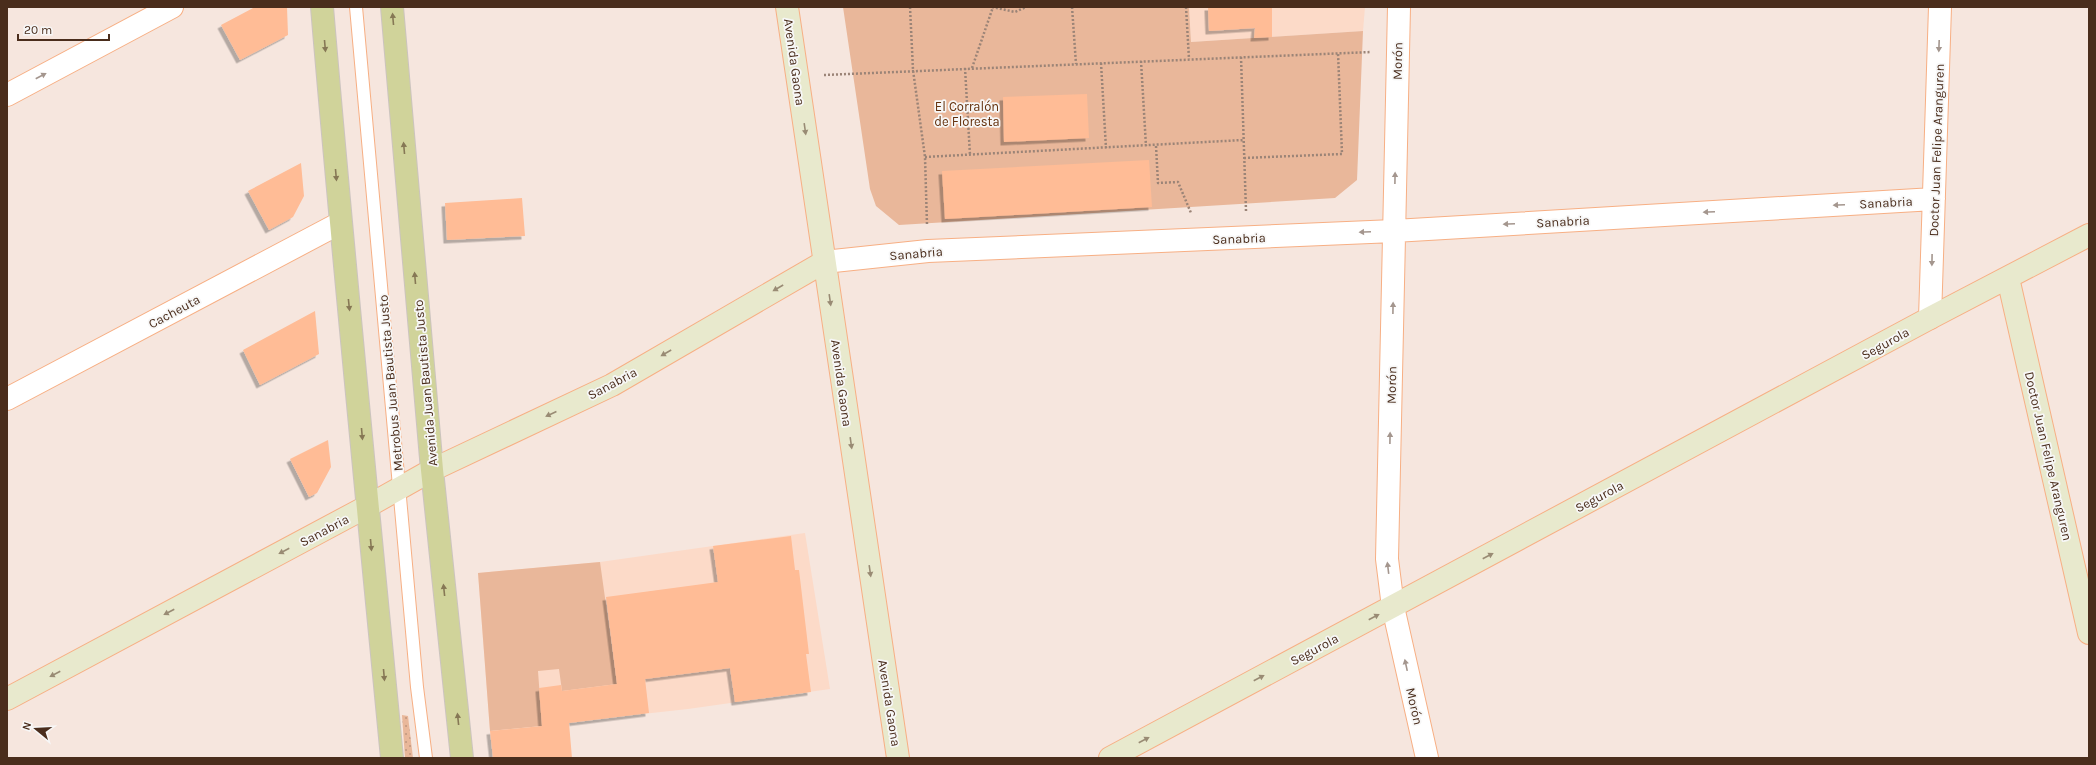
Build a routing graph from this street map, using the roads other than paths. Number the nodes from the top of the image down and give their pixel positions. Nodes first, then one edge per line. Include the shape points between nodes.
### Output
1 (172, 7) edge
2 (322, 7) edge
3 (356, 7) edge
4 (392, 7) edge
5 (787, 7) edge
6 (1398, 7) edge
7 (1940, 7) edge
8 (7, 95) edge
9 (1934, 199) junction
10 (340, 224) junction
11 (1394, 231) junction
12 (2089, 235) edge
13 (824, 262) junction
14 (2008, 278) junction
15 (1930, 318) junction
16 (7, 399) edge
17 (432, 470) junction
18 (400, 489) junction
19 (368, 506) junction
20 (1393, 607) junction
21 (2089, 633) edge
22 (7, 699) edge
23 (392, 758) edge
24 (426, 758) edge
25 (462, 758) edge
26 (898, 758) edge
27 (1110, 758) edge
28 (1426, 758) edge

8 -> 1 street
2 -> 10 main road
3 - 18 lane, Metrobus Juan Bautista Justo
17 -> 4 main road, Avenida Juan Bautista Justo
5 -> 13 street, Avenida Gaona
11 -> 6 street, Morón
7 -> 9 street, Doctor Juan Felipe Aranguren
9 -> 11 street, Sanabria
9 -> 15 street, Doctor Juan Felipe Aranguren
10 - 16 street, Cacheuta
10 -> 19 main road
11 -> 13 street, Sanabria via 928,251
20 -> 11 street, Morón via 1387,559
12 - 14 street, Segurola
13 -> 17 street, Sanabria via 612,385
13 -> 26 street, Avenida Gaona
14 - 15 street, Segurola
14 - 21 street, Doctor Juan Felipe Aranguren
20 -> 15 street, Segurola
17 - 18 street, Sanabria
25 -> 17 main road, Avenida Juan Bautista Justo
18 - 19 street, Sanabria
18 - 24 lane, Metrobus Juan Bautista Justo via 417,687
19 -> 22 street, Sanabria
19 -> 23 main road
27 -> 20 street, Segurola
28 -> 20 street, Morón

